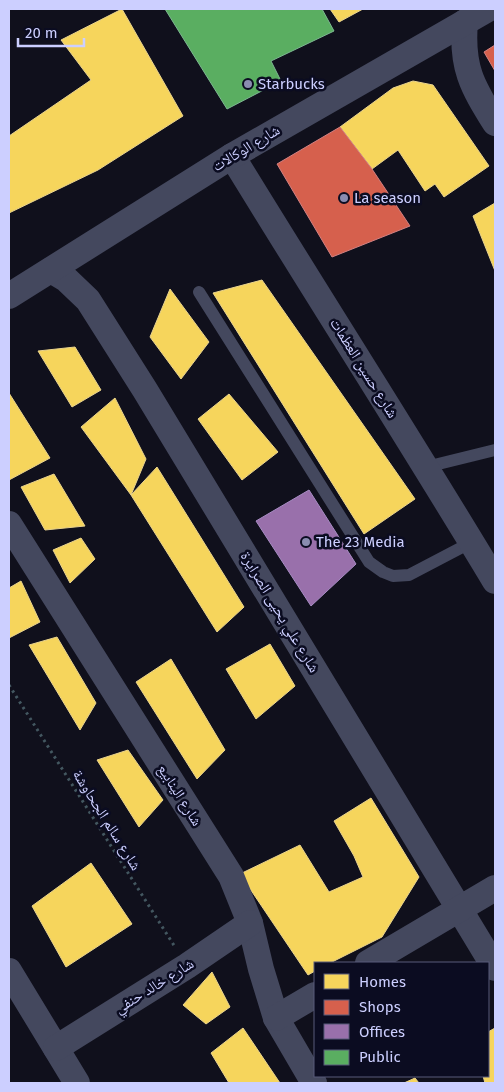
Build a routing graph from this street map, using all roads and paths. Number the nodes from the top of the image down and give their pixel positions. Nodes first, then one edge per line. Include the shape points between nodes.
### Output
1 (488, 9) edge
2 (465, 22) junction
3 (495, 124) edge
4 (232, 156) junction
5 (51, 270) junction
6 (199, 292) dead end
7 (9, 296) edge
8 (495, 450) edge
9 (426, 467) junction
10 (9, 524) edge
11 (472, 542) junction
12 (495, 581) edge
13 (9, 685) edge
14 (495, 888) edge
15 (460, 908) junction
16 (250, 923) junction
17 (370, 962) edge
18 (187, 966) junction
19 (495, 968) edge
20 (9, 971) edge
21 (314, 996) edge
22 (276, 1018) junction
23 (56, 1048) junction
24 (77, 1083) edge
25 (314, 1083) edge

1 - 2 street, شارع الوكالات
2 - 3 street via 463,40 469,77
2 - 4 street, شارع الوكالات
4 - 5 street, شارع الوكالات
4 - 9 street, شارع حسين العظمات
5 - 7 street, شارع الوكالات
5 - 15 street, شارع علي يحيى الصرايرة via 88,300
6 - 11 lane via 369,562 393,576 409,575
8 - 9 lane
9 - 11 street, شارع حسين العظمات
10 - 16 street, شارع الينابيع via 231,876
11 - 12 street, شارع حسين العظمات
13 - 18 path, شارع سالم الجحاوشة
14 - 15 street
15 - 17 street
15 - 19 street, شارع علي يحيى الصرايرة
16 - 18 street, شارع خالد حنفي
16 - 22 street, شارع الينابيع
18 - 23 street, شارع خالد حنفي
20 - 23 street
21 - 22 street
22 - 25 street, شارع الينابيع
23 - 24 street

